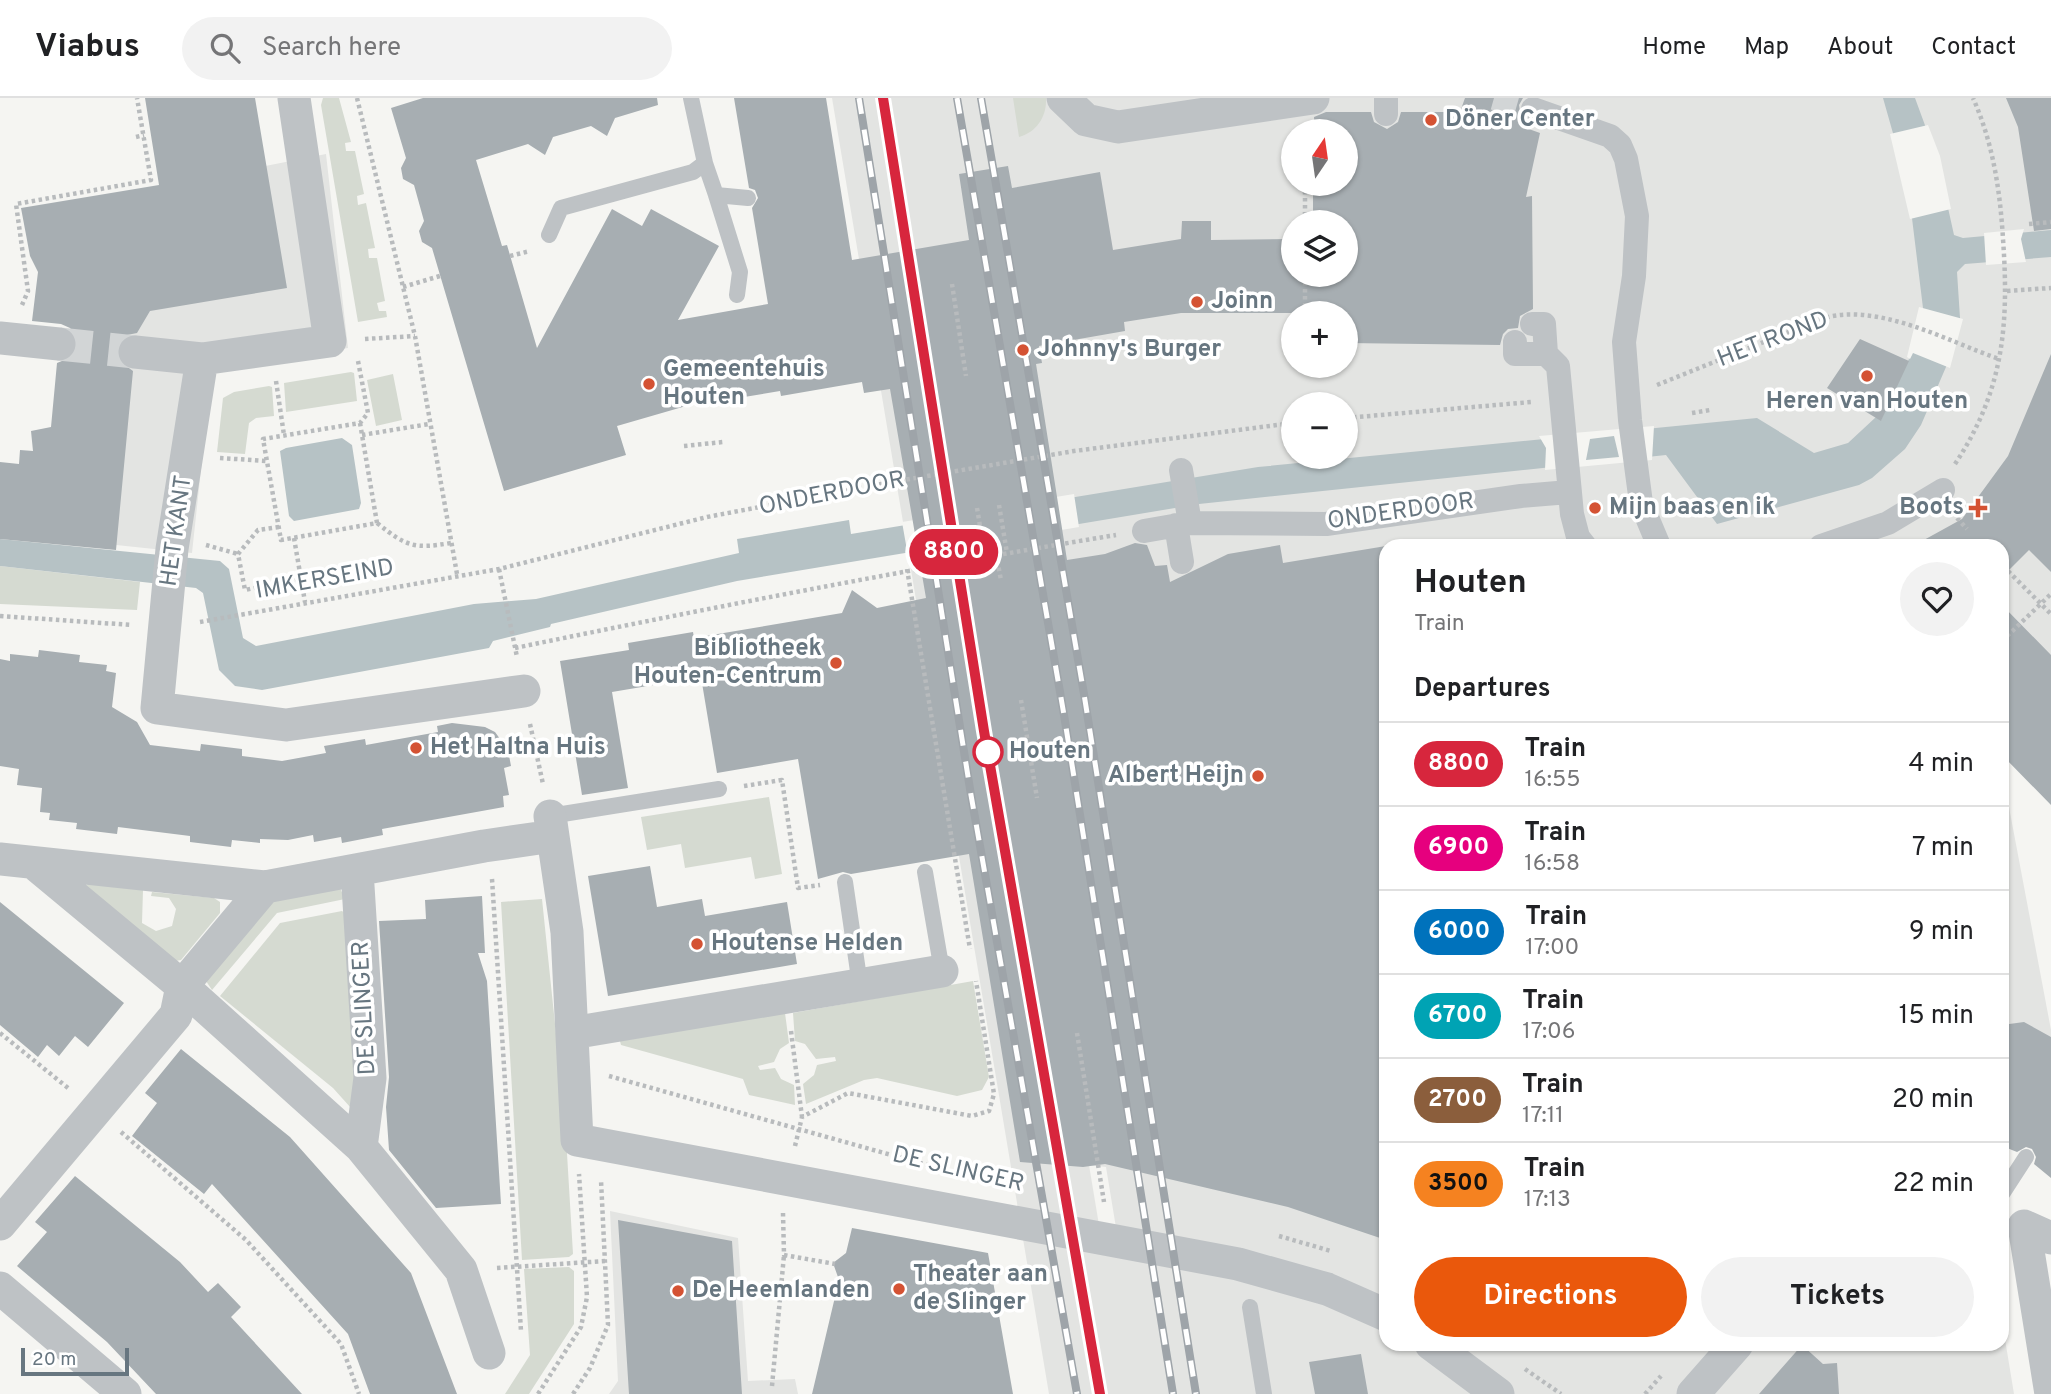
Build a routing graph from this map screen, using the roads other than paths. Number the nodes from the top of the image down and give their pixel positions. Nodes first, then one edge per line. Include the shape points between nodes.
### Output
1 (294, 98) edge
2 (691, 98) edge
3 (1063, 98) edge
4 (1314, 98) edge
5 (1533, 108) tunnel mouth
6 (705, 163) junction
7 (716, 195) junction
8 (748, 198) dead end
9 (549, 235) dead end
10 (737, 295) dead end
11 (1532, 324) dead end
12 (4, 338) edge
13 (1515, 342) dead end
14 (59, 344) tunnel mouth
15 (135, 352) tunnel mouth
16 (1546, 354) junction
17 (202, 359) junction
18 (1181, 470) dead end
19 (1568, 482) junction
20 (1943, 490) road end
21 (1185, 520) junction
22 (1143, 531) road end
23 (1580, 539) edge
24 (1655, 539) edge
25 (1841, 539) edge
26 (1182, 562) dead end
27 (524, 691) road end
28 (719, 789) road end
29 (551, 826) junction
30 (0, 859) edge
31 (35, 864) junction
32 (357, 870) junction
33 (925, 872) dead end
34 (845, 882) road end
35 (265, 887) junction
36 (942, 971) joint
37 (860, 985) junction
38 (182, 986) junction
39 (572, 1049) junction
40 (360, 1147) junction
41 (2026, 1157) dead end
42 (2009, 1183) edge
43 (0, 1224) edge
44 (2026, 1225) edge
45 (0, 1288) edge
46 (1250, 1307) dead end
47 (1379, 1312) edge
48 (1440, 1351) edge
49 (1731, 1351) edge
50 (489, 1353) dead end
51 (125, 1394) edge
52 (1264, 1394) edge
53 (1498, 1394) edge
54 (1693, 1394) edge
55 (2051, 1394) edge

1 - 17 street via 342,341
2 - 6 lane
3 - 4 street via 1086,120 1118,127
5 - 24 street via 1610,136 1626,159 1637,216 1624,342 1630,420 1641,503
6 - 7 lane
6 - 9 lane via 693,172 561,208
7 - 8 lane
7 - 10 lane via 740,272
11 - 16 street via 1544,324
12 - 14 street
13 - 16 street via 1515,354
15 - 17 street
16 - 19 street via 1558,366
17 - 27 street, HET KANT via 173,549 157,708 286,725
18 - 21 street
19 - 21 street, ONDERDOOR via 1521,496 1326,524
19 - 23 street
20 - 25 street via 1888,523
21 - 22 street, ONDERDOOR
21 - 26 street
28 - 29 lane
29 - 32 street via 490,846
29 - 39 street via 567,932
30 - 31 street
31 - 35 street
31 - 38 street
32 - 35 street
32 - 40 street, DE SLINGER via 370,1078
33 - 36 lane
34 - 37 lane
35 - 38 street
36 - 37 street
37 - 39 street via 605,1028
38 - 40 street
38 - 43 street via 176,1015
39 - 47 street, DE SLINGER via 592,1142 1238,1264 1327,1289
40 - 50 street via 461,1270
41 - 42 lane
44 - 55 street
45 - 51 street
46 - 52 lane
48 - 53 street
49 - 54 street

